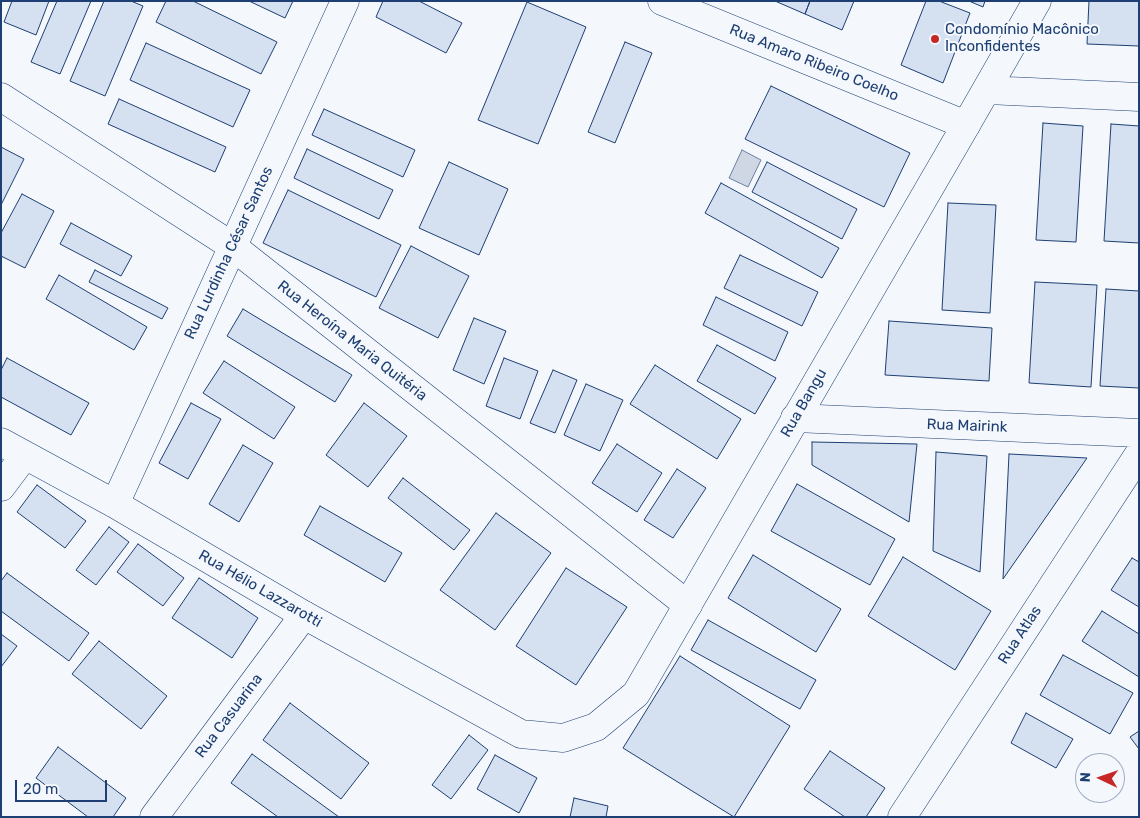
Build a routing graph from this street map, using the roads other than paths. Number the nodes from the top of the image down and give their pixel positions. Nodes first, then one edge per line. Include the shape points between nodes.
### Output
1 (345, 1) edge
2 (662, 1) edge
3 (1037, 1) edge
4 (986, 90) junction
5 (1, 97) edge
6 (1139, 97) edge
7 (966, 125) junction
8 (232, 246) junction
9 (795, 418) junction
10 (1139, 433) edge
11 (13, 449) edge
12 (1139, 454) edge
13 (1, 487) edge
14 (114, 504) junction
15 (688, 605) junction
16 (304, 615) junction
17 (521, 734) joint
18 (154, 817) edge
19 (902, 817) edge

1 - 8 street, Rua Lurdinha César Santos
2 - 7 street, Rua Amaro Ribeiro Coelho
3 - 4 street, Rua Bangu
4 - 6 street
4 - 7 street, Rua Bangu
5 - 8 street, Rua Heroína Maria Quitéria
7 - 9 street, Rua Bangu
8 - 14 street, Rua Lurdinha César Santos
8 - 15 street, Rua Heroína Maria Quitéria
9 - 10 street, Rua Mairink
9 - 15 street, Rua Bangu
11 - 13 street
11 - 14 street, Rua Hélio Lazzarotti
12 - 19 street, Rua Atlas
14 - 16 street, Rua Hélio Lazzarotti
15 - 17 street, Rua Bangu via 636,694 596,727 564,738
16 - 17 street, Rua Hélio Lazzarotti
16 - 18 street, Rua Casuarina

